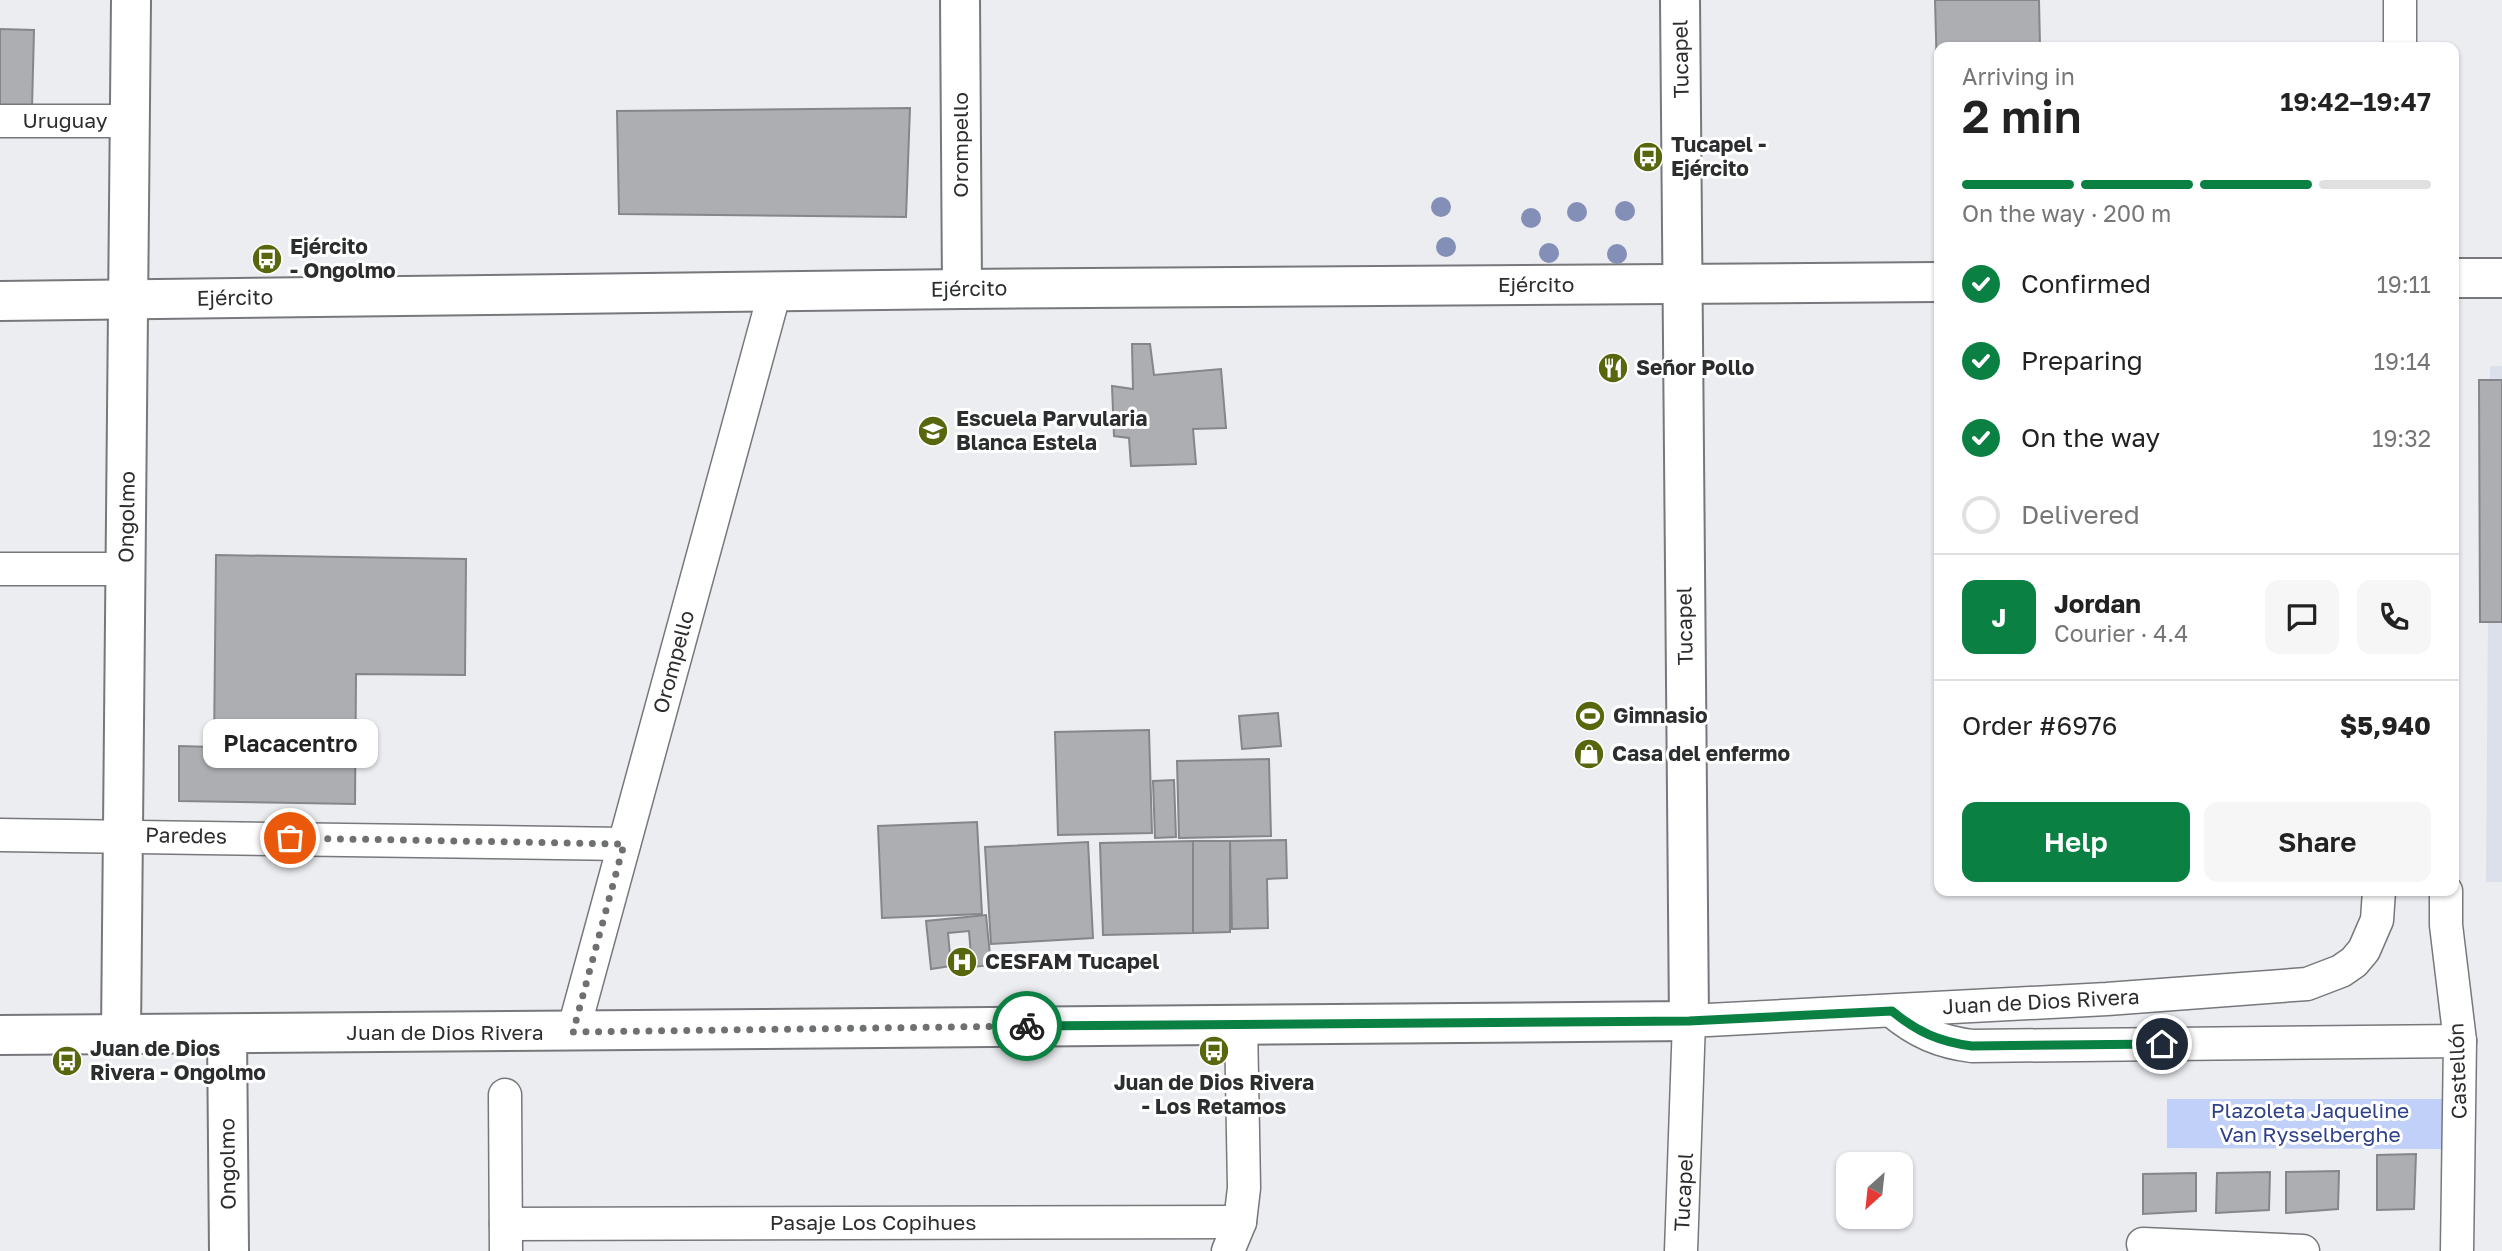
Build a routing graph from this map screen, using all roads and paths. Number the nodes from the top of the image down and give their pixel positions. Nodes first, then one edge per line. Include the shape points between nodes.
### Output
1 (131, 0) edge
2 (960, 0) edge
3 (1680, 0) edge
4 (2400, 0) edge
5 (2400, 42) edge
6 (0, 121) edge
7 (130, 121) junction
8 (2459, 278) edge
9 (2502, 278) edge
10 (1934, 282) edge
11 (1683, 284) junction
12 (962, 289) junction
13 (775, 291) junction
14 (129, 300) junction
15 (0, 301) edge
16 (0, 569) edge
17 (126, 569) junction
18 (0, 835) edge
19 (124, 835) junction
20 (624, 844) junction
21 (2379, 896) edge
22 (2446, 896) edge
23 (1892, 1011) junction
24 (1689, 1021) junction
25 (1241, 1023) junction
26 (573, 1032) junction
27 (227, 1034) junction
28 (0, 1035) edge
29 (121, 1035) junction
30 (2460, 1041) junction
31 (505, 1095) dead end
32 (1240, 1222) junction
33 (506, 1237) edge
34 (2143, 1244) dead end
35 (229, 1251) edge
36 (1228, 1251) edge
37 (1681, 1251) edge
38 (2304, 1251) edge
39 (2457, 1251) edge

1 - 7 main road, Ongolmo
2 - 12 main road, Orompello
3 - 11 main road, Tucapel
4 - 5 street
6 - 7 street, Uruguay
7 - 14 main road, Ongolmo
8 - 9 main road
10 - 11 main road, Ejército
11 - 12 main road, Ejército
11 - 24 main road, Tucapel
12 - 13 main road, Ejército
13 - 14 main road, Ejército
13 - 20 street, Orompello
14 - 15 main road, Ejército
14 - 17 main road, Ongolmo
16 - 17 street
17 - 19 main road, Ongolmo
18 - 19 street, Paredes
19 - 20 street, Paredes
19 - 29 main road, Ongolmo
20 - 26 street, Orompello
21 - 23 street, Juan de Dios Rivera via 2371,937 2354,962 2327,978 2297,985
22 - 30 street, Castellón
23 - 24 street, Juan de Dios Rivera
23 - 30 street via 1931,1038 1972,1046
24 - 25 main road, Juan de Dios Rivera
24 - 37 street, Tucapel
25 - 26 main road, Juan de Dios Rivera
25 - 32 street via 1244,1188
26 - 27 main road, Juan de Dios Rivera
27 - 29 main road, Juan de Dios Rivera
27 - 35 main road, Ongolmo
28 - 29 main road, Juan de Dios Rivera
30 - 39 street, Castellón
31 - 33 street
32 - 33 street, Pasaje Los Copihues
32 - 36 street
34 - 38 street

